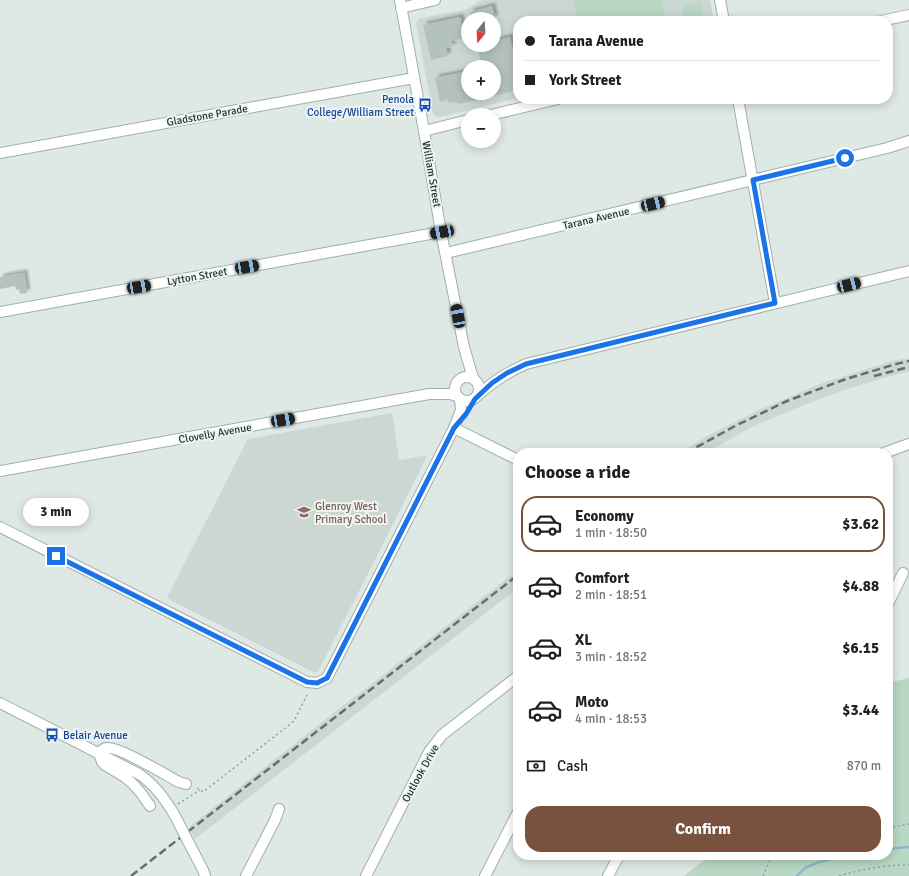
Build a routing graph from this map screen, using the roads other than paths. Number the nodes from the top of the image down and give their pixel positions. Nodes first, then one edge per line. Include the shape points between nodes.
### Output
1 (435, 0) edge
2 (720, 0) edge
3 (400, 4) edge
4 (909, 15) edge
5 (723, 16) edge
6 (893, 18) edge
7 (414, 78) junction
8 (537, 104) edge
9 (739, 104) edge
10 (501, 113) edge
11 (461, 122) edge
12 (424, 131) junction
13 (909, 141) edge
14 (0, 153) edge
15 (753, 180) junction
16 (442, 232) junction
17 (446, 253) junction
18 (909, 271) edge
19 (775, 303) junction
20 (0, 312) edge
21 (464, 347) junction
22 (507, 373) junction
23 (475, 379) junction
24 (459, 381) junction
25 (430, 394) junction
26 (458, 397) junction
27 (476, 397) junction
28 (454, 428) junction
29 (909, 444) edge
30 (893, 450) edge
31 (513, 458) edge
32 (0, 471) edge
33 (0, 527) edge
34 (903, 573) dead end
35 (893, 594) edge
36 (513, 680) edge
37 (0, 702) edge
38 (99, 753) junction
39 (186, 784) dead end
40 (150, 806) dead end
41 (279, 808) dead end
42 (513, 822) edge
43 (616, 860) edge
44 (205, 876) edge
45 (246, 876) edge
46 (366, 876) edge
47 (485, 876) edge
48 (608, 876) edge

1 - 3 street
2 - 5 street
3 - 7 street, William Street
4 - 6 street
7 - 12 street, William Street
7 - 14 street, Gladstone Parade
8 - 10 street
9 - 15 street
11 - 12 street
12 - 16 street, William Street
13 - 15 street, Tarana Avenue
15 - 17 street, Tarana Avenue
15 - 19 street
16 - 17 street, William Street
16 - 20 street, Lytton Street
17 - 21 street, William Street
18 - 19 street
19 - 22 street via 526,364
21 - 23 street, William Street
21 - 24 street, William Street via 464,368
22 - 23 street via 491,379
22 - 27 street
23 - 24 street via 465,377
23 - 27 street via 480,388
24 - 25 street, Clovelly Avenue
24 - 26 street via 455,392
25 - 26 street, Clovelly Avenue via 450,394
25 - 32 street, Clovelly Avenue
26 - 27 street via 471,401
26 - 28 street via 461,410
27 - 28 street
28 - 31 street
28 - 33 street via 327,678 317,683 307,682
29 - 30 street
34 - 35 street
36 - 46 street, Outlook Drive via 434,743
37 - 38 street
38 - 39 street via 106,748 114,749
38 - 40 street via 102,762 132,783
38 - 44 street, bridge via 147,779 161,793 175,810
41 - 45 street
42 - 47 street
43 - 48 street

